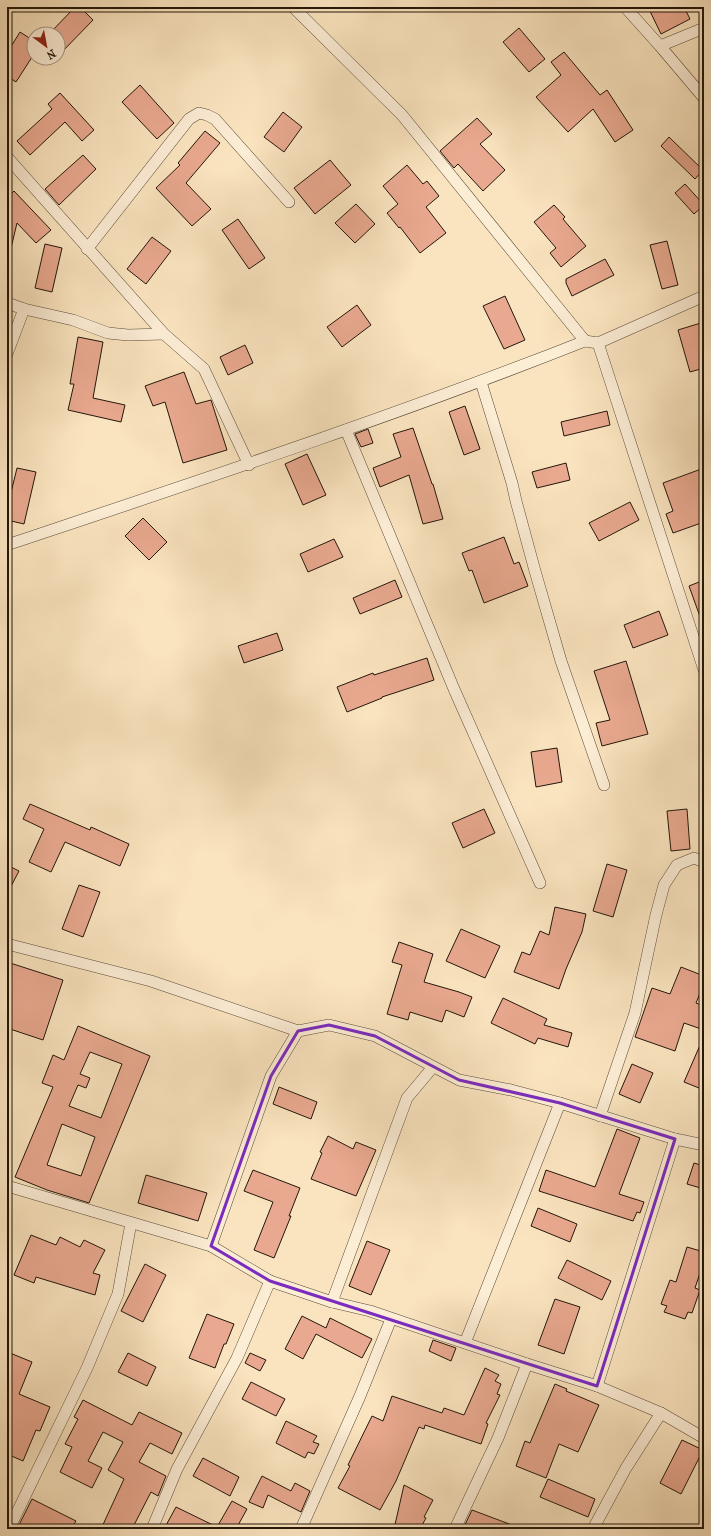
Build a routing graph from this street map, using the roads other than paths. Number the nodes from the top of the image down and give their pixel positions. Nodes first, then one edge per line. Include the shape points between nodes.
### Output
1 (293, 7) edge
2 (625, 7) edge
3 (704, 28) edge
4 (660, 46) junction
5 (704, 98) edge
6 (7, 157) edge
7 (289, 202) dead end
8 (87, 249) junction
9 (704, 296) edge
10 (7, 303) edge
11 (24, 309) junction
12 (164, 334) junction
13 (585, 341) junction
14 (598, 343) junction
15 (7, 354) edge
16 (481, 382) junction
17 (346, 430) junction
18 (249, 465) junction
19 (7, 545) edge
20 (704, 670) edge
21 (604, 785) dead end
22 (704, 862) edge
23 (540, 883) dead end
24 (7, 944) edge
25 (298, 1031) junction
26 (433, 1067) junction
27 (560, 1103) junction
28 (600, 1116) junction
29 (675, 1139) junction
30 (704, 1145) edge
31 (7, 1186) edge
32 (131, 1223) junction
33 (211, 1246) junction
34 (270, 1281) junction
35 (332, 1302) junction
36 (391, 1319) junction
37 (465, 1343) junction
38 (527, 1364) junction
39 (597, 1386) junction
40 (661, 1413) junction
41 (704, 1438) edge
42 (9, 1529) edge
43 (152, 1529) edge
44 (301, 1529) edge
45 (455, 1529) edge
46 (593, 1529) edge

1 - 13 street via 402,115
2 - 4 street
3 - 4 street
4 - 5 street
6 - 8 street
7 - 8 street via 215,119 199,113 189,119
8 - 12 street
9 - 14 street
10 - 11 street
11 - 12 street via 73,320 108,333
11 - 15 street
12 - 18 street via 204,369
13 - 14 street
13 - 16 street
14 - 20 street
16 - 17 street
16 - 21 street via 512,482 561,661
17 - 18 street
17 - 23 street via 454,689
18 - 19 street
22 - 28 street via 694,858 677,865 664,885 634,1013
24 - 25 street via 151,981
25 - 26 street via 329,1025 375,1036
25 - 33 street via 271,1076
26 - 27 street via 459,1080
26 - 35 street via 407,1098
27 - 28 street
27 - 37 street
28 - 29 street
29 - 30 street
29 - 39 street
31 - 32 street
32 - 33 street
32 - 42 street via 118,1294 87,1368
33 - 34 street
34 - 35 street
34 - 43 street via 237,1358 177,1469
35 - 36 street
36 - 37 street
36 - 44 street
37 - 38 street
38 - 39 street
38 - 45 street via 498,1438
39 - 40 street
40 - 41 street
40 - 46 street via 626,1468

